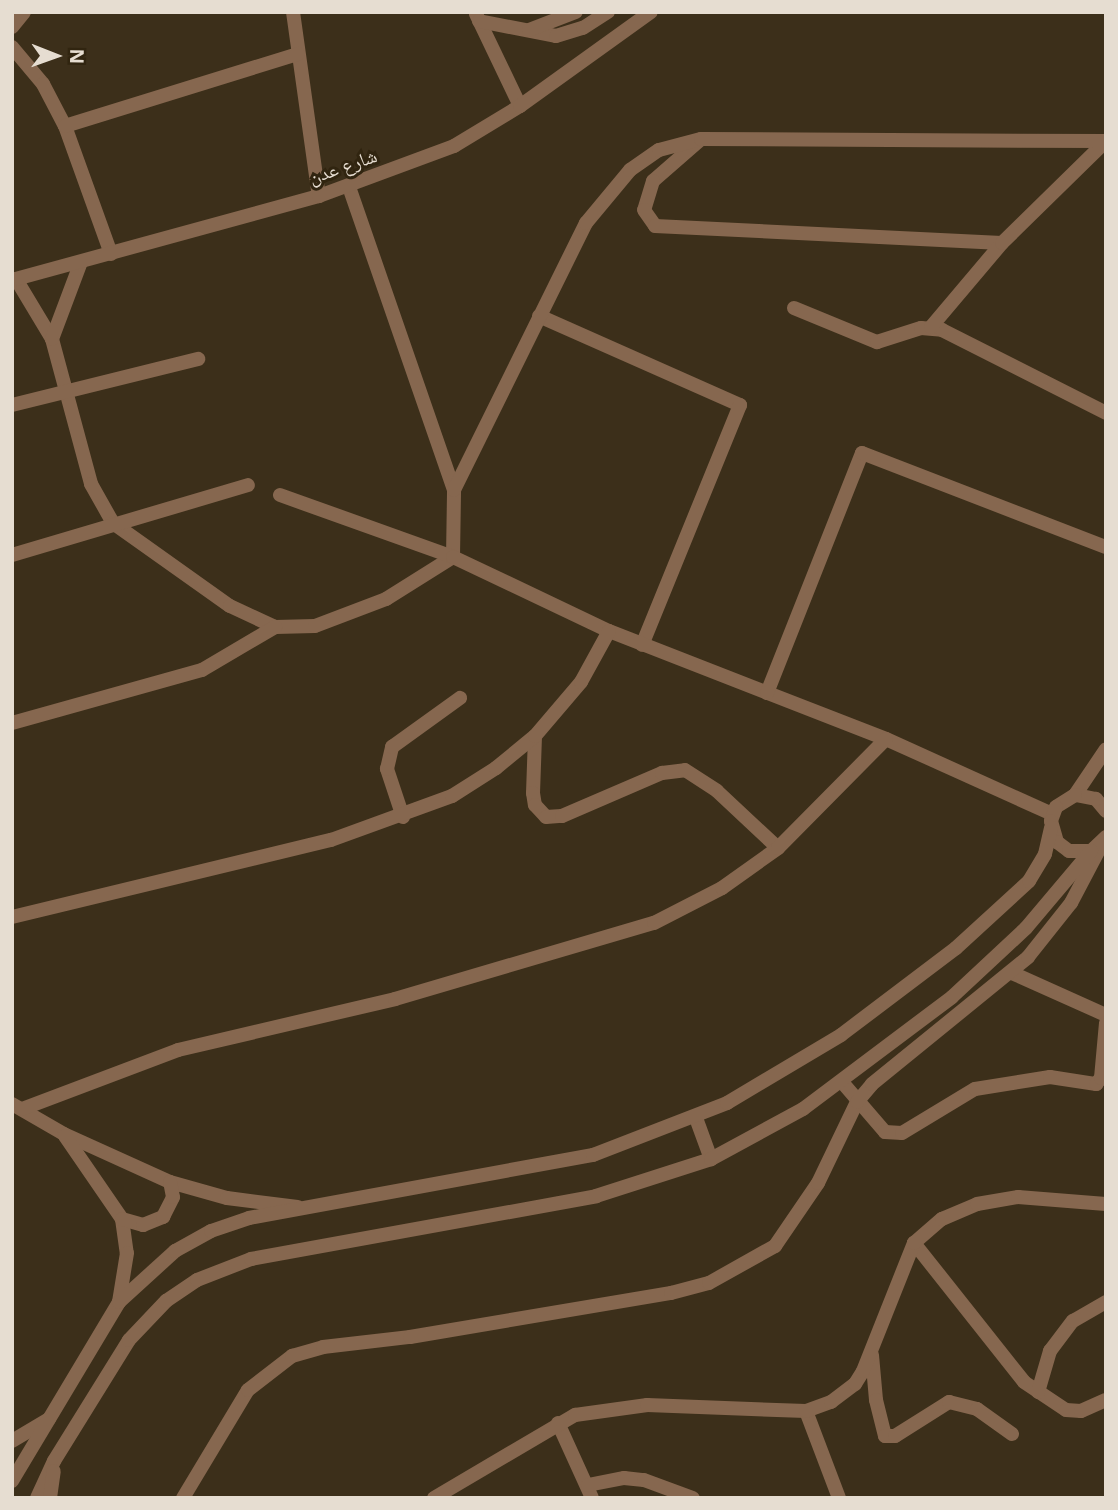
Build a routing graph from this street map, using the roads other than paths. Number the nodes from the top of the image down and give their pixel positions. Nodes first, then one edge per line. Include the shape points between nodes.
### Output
1 (24, 12) edge
2 (293, 12) edge
3 (509, 12) edge
4 (576, 12) edge
5 (608, 12) edge
6 (651, 12) edge
7 (477, 16) edge
8 (499, 23) junction
9 (12, 27) edge
10 (526, 31) junction
11 (12, 47) edge
12 (298, 54) junction
13 (26, 60) junction
14 (12, 66) edge
15 (520, 106) junction
16 (65, 126) junction
17 (701, 139) junction
18 (1106, 141) edge
19 (349, 186) junction
20 (319, 196) junction
21 (1002, 243) junction
22 (111, 254) junction
23 (81, 262) junction
24 (14, 279) edge
25 (794, 308) dead end
26 (538, 316) junction
27 (931, 327) junction
28 (52, 339) junction
29 (198, 359) dead end
30 (65, 394) junction
31 (12, 405) edge
32 (1106, 413) edge
33 (248, 485) dead end
34 (454, 490) junction
35 (280, 495) dead end
36 (113, 523) junction
37 (1106, 547) edge
38 (12, 555) edge
39 (453, 557) junction
40 (275, 626) junction
41 (609, 631) junction
42 (642, 645) junction
43 (768, 693) junction
44 (460, 698) dead end
45 (12, 723) edge
46 (535, 736) junction
47 (886, 739) junction
48 (1106, 749) edge
49 (1074, 795) junction
50 (1106, 811) edge
51 (403, 817) junction
52 (1052, 821) junction
53 (1100, 843) edge
54 (778, 848) junction
55 (12, 917) edge
56 (1012, 973) junction
57 (1106, 1015) edge
58 (1106, 1023) edge
59 (842, 1082) junction
60 (858, 1102) junction
61 (17, 1106) edge
62 (695, 1118) junction
63 (64, 1135) junction
64 (711, 1159) junction
65 (170, 1182) junction
66 (1106, 1204) edge
67 (309, 1208) junction
68 (122, 1219) junction
69 (914, 1243) junction
70 (1106, 1302) edge
71 (120, 1303) junction
72 (872, 1354) junction
73 (1038, 1392) junction
74 (1106, 1400) edge
75 (806, 1410) junction
76 (49, 1419) junction
77 (558, 1423) junction
78 (1012, 1434) dead end
79 (12, 1441) edge
80 (54, 1461) junction
81 (12, 1481) edge
82 (590, 1491) edge
83 (37, 1498) edge
84 (50, 1498) edge
85 (183, 1498) edge
86 (434, 1498) edge
87 (693, 1498) edge
88 (839, 1498) edge

1 - 9 street
2 - 12 street
3 - 8 street
4 - 10 street
5 - 10 street via 568,35
6 - 15 street, شارع عدن
7 - 8 street
7 - 15 street
8 - 10 street
11 - 13 street
12 - 16 street
12 - 20 street
13 - 14 street
13 - 16 street
15 - 19 street, شارع عدن via 454,146
16 - 22 street
17 - 18 street via 951,144
17 - 21 street via 653,181 644,210 655,226
17 - 26 street via 659,150 615,187 586,223
18 - 21 street
19 - 20 street, شارع عدن
19 - 34 street
20 - 22 street, شارع عدن
21 - 27 street
22 - 23 street, شارع عدن
23 - 24 street, شارع عدن
23 - 28 street
24 - 28 street
25 - 27 street via 877,341
26 - 34 street
26 - 42 street via 740,405
27 - 32 street
28 - 30 street
29 - 30 street
30 - 31 street
30 - 36 street via 92,484
33 - 36 street
34 - 39 street
35 - 39 street
36 - 38 street
36 - 40 street via 219,600
37 - 43 street via 862,453
39 - 40 street via 351,615 315,626
39 - 41 street
40 - 45 street via 202,670
41 - 42 street
41 - 46 street via 580,682
42 - 43 street
43 - 47 street
44 - 51 street via 392,747 387,769
46 - 51 street via 453,796
46 - 54 street via 533,793 535,805 546,817 562,816 662,773 685,770 717,791
47 - 52 street
47 - 54 street
48 - 49 street
49 - 50 street via 1096,799
49 - 52 street via 1061,802
51 - 55 street via 331,840
52 - 53 street via 1062,848 1076,853
52 - 62 street via 1045,854 1029,881 921,976 800,1062
53 - 56 street via 1065,913
53 - 59 street via 1049,903 977,975
54 - 61 street via 722,888 654,923 396,999 178,1050
56 - 57 street
56 - 60 street via 887,1070
58 - 60 street via 1101,1078 1096,1084 1050,1077 975,1089 894,1135 885,1132
59 - 60 street
59 - 64 street
60 - 85 street via 793,1224 775,1246 746,1265 709,1283 671,1293 323,1347 292,1356 262,1374 248,1390
61 - 63 street
62 - 64 street
62 - 67 street via 631,1143 555,1164
63 - 65 street
63 - 68 street
64 - 80 street via 596,1196 251,1259 214,1272 180,1291 141,1326
65 - 67 street via 240,1200
65 - 68 street via 171,1204 157,1221 143,1226
66 - 69 street via 1051,1196 994,1200 956,1211
67 - 71 street via 249,1218 193,1240 160,1262
68 - 71 street via 127,1253
69 - 72 street
69 - 73 street via 1017,1376
70 - 73 street via 1073,1321 1051,1351
71 - 76 street
72 - 75 street via 844,1394
72 - 78 street via 885,1436 895,1436 949,1402 978,1409
73 - 74 street via 1066,1410 1081,1411
75 - 77 street via 647,1405 609,1408
75 - 88 street
76 - 79 street
76 - 81 street
77 - 82 street
77 - 86 street
80 - 83 street
80 - 84 street
82 - 87 street via 634,1479

